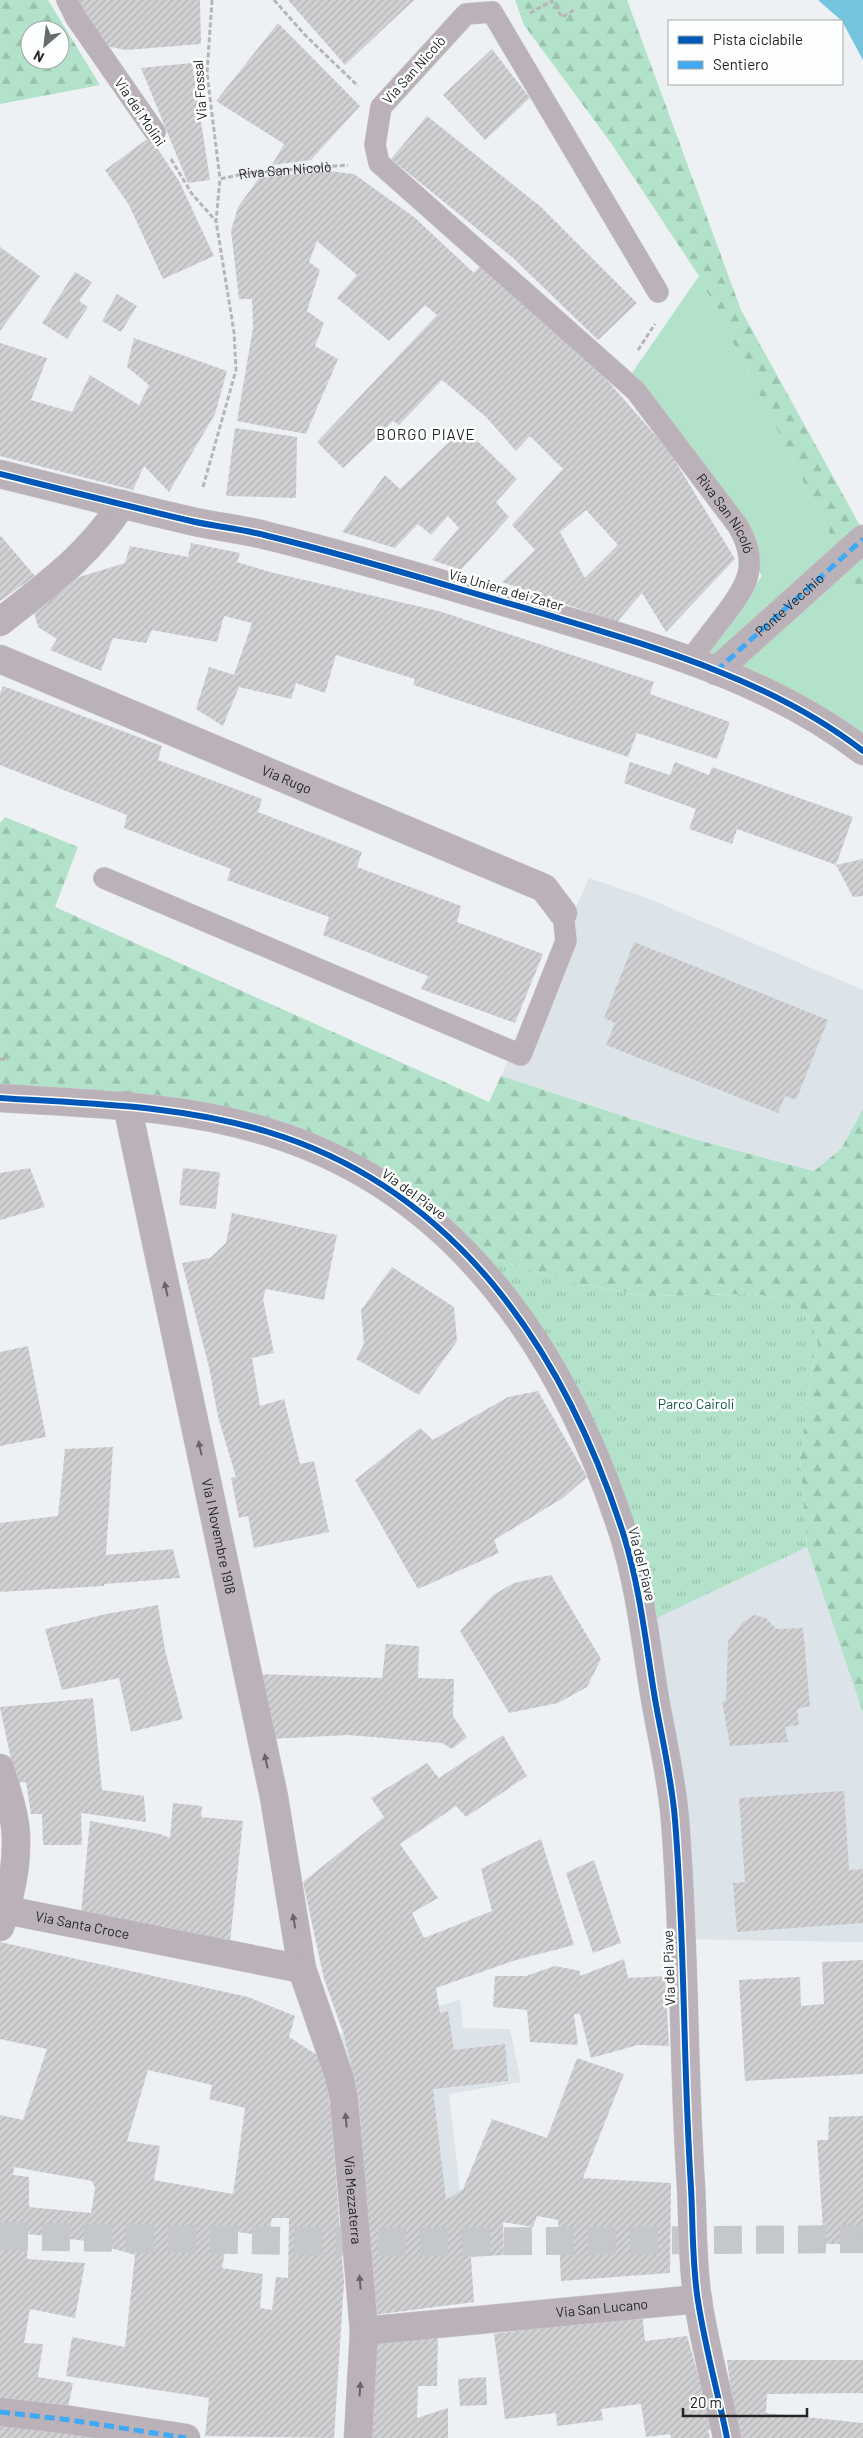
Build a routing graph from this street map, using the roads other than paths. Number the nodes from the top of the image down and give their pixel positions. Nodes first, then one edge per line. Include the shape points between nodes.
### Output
1 (67, 0) edge
2 (155, 132) road end
3 (380, 163) joint
4 (658, 292) road end
5 (0, 474) edge
6 (122, 504) junction
7 (863, 539) edge
8 (0, 622) edge
9 (0, 659) edge
10 (690, 660) junction
11 (716, 671) junction
12 (863, 751) edge
13 (104, 878) dead end
14 (563, 913) joint
15 (0, 1098) edge
16 (127, 1105) junction
17 (0, 1768) edge
18 (3, 1919) edge
19 (302, 1970) junction
20 (698, 2299) junction
21 (364, 2331) junction
22 (0, 2412) edge
23 (186, 2438) edge
24 (358, 2438) edge
25 (727, 2438) edge

1 - 2 lane, Via dei Molini
3 - 4 lane, Via San Nicolò via 374,144 381,107 466,14 492,12
3 - 10 lane, Riva San Nicolò via 636,391 744,538 750,571 742,592
5 - 6 street, Via Uniera dei Zater
6 - 8 street via 89,549
6 - 10 street, Via Uniera dei Zater via 265,535 374,564
7 - 11 street, Ponte Vecchio
9 - 14 street, Via Rugo via 544,888
10 - 11 street, Via Uniera dei Zater
11 - 12 street, Via Uniera dei Zater via 810,715
13 - 14 lane via 521,1055 566,941
15 - 16 street, Via del Piave
19 -> 16 street, Via I Novembre 1918 via 274,1796
16 - 20 street, Via del Piave via 206,1115 272,1133 327,1154 377,1182 431,1219 479,1267 516,1314 552,1369 577,1419 624,1538 637,1589 675,1816
17 - 18 street, Via Santa Croce via 9,1798 16,1843 12,1885
18 - 19 street, Via Santa Croce
21 -> 19 street, Via Mezzaterra via 344,2099
20 - 21 street, Via San Lucano
20 - 25 street
24 -> 21 street, Via Mezzaterra
22 - 23 street

